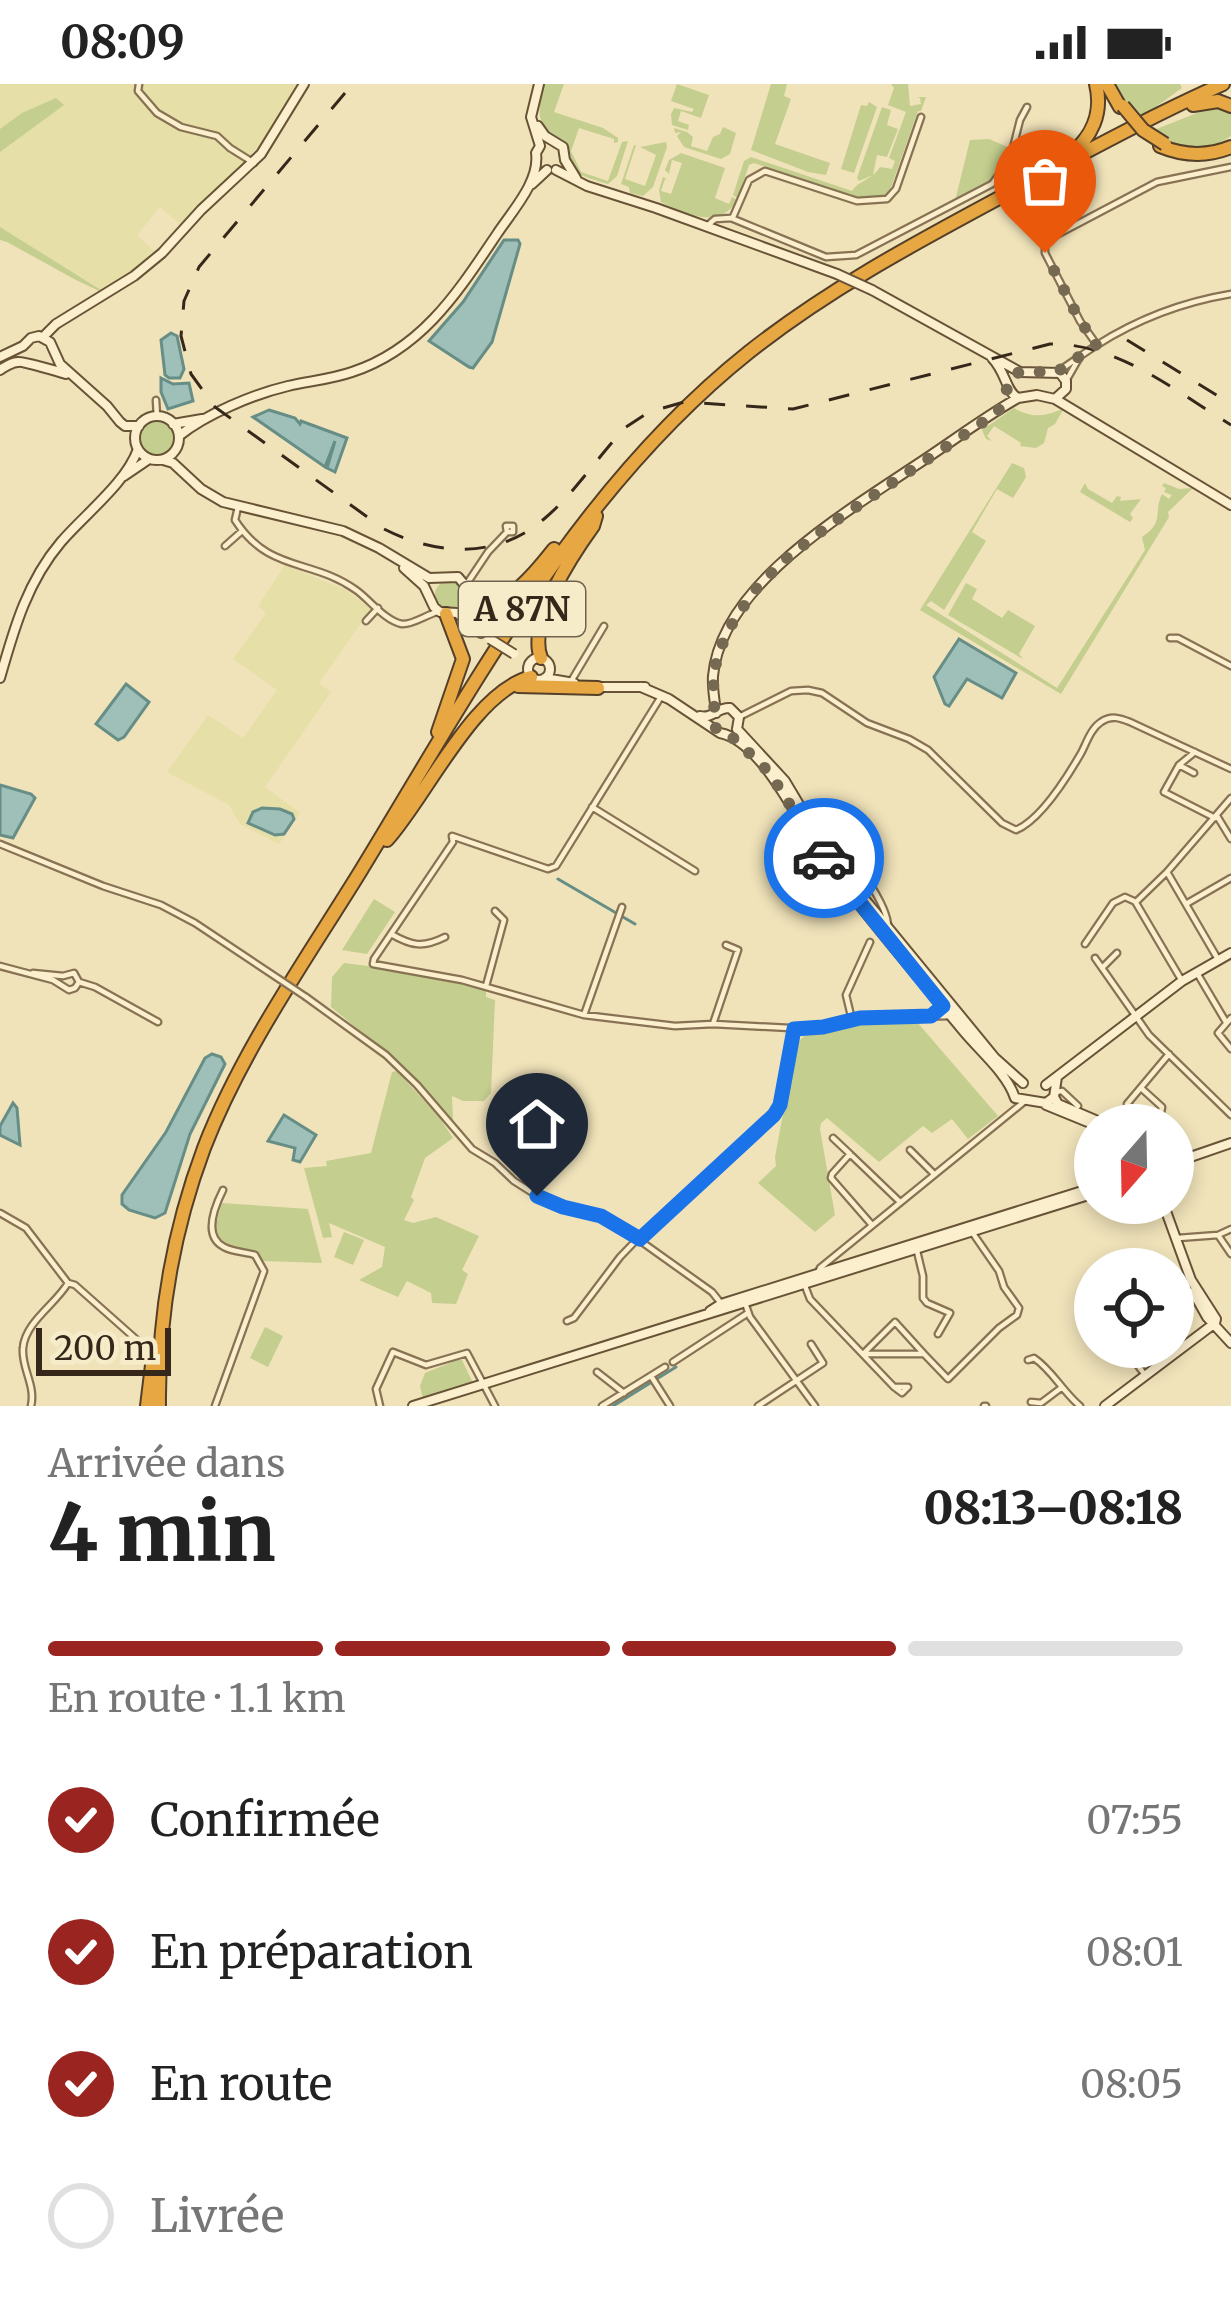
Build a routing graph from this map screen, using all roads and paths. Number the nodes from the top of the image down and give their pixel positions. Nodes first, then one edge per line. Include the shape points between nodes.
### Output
1 (139, 84) edge
2 (304, 84) edge
3 (539, 84) edge
4 (1096, 84) edge
5 (1109, 84) edge
6 (1222, 84) edge
7 (1231, 89) edge
8 (1193, 105) junction
9 (1027, 106) dead end
10 (1231, 106) edge
11 (533, 107) junction
12 (921, 117) dead end
13 (551, 141) junction
14 (1231, 144) edge
15 (540, 146) junction
16 (565, 160) junction
17 (254, 163) junction
18 (1231, 167) edge
19 (547, 168) junction
20 (1031, 181) junction
21 (593, 186) junction
22 (731, 218) junction
23 (745, 225) junction
24 (707, 226) junction
25 (718, 230) junction
26 (1231, 294) edge
27 (70, 316) junction
28 (43, 337) junction
29 (1097, 344) junction
30 (23, 346) junction
31 (53, 349) junction
32 (1082, 356) junction
33 (992, 358) junction
34 (21, 362) junction
35 (0, 363) edge
36 (42, 367) junction
37 (1020, 372) junction
38 (1057, 372) junction
39 (72, 377) junction
40 (1066, 385) junction
41 (1008, 386) junction
42 (96, 397) junction
43 (1018, 398) junction
44 (1055, 399) junction
45 (156, 400) dead end
46 (998, 412) junction
47 (1082, 412) junction
48 (157, 417) junction
49 (206, 418) junction
50 (173, 424) junction
51 (139, 427) junction
52 (179, 436) junction
53 (137, 443) junction
54 (176, 449) junction
55 (149, 459) junction
56 (163, 460) junction
57 (118, 481) junction
58 (1231, 505) edge
59 (238, 507) junction
60 (250, 509) junction
61 (592, 515) junction
62 (242, 531) junction
63 (507, 532) dead end
64 (225, 545) dead end
65 (392, 556) junction
66 (480, 563) junction
67 (458, 577) junction
68 (440, 578) junction
69 (467, 596) junction
70 (430, 597) junction
71 (378, 608) junction
72 (448, 613) junction
73 (419, 617) junction
74 (366, 620) dead end
75 (604, 626) dead end
76 (485, 636) junction
77 (1170, 638) dead end
78 (1231, 666) edge
79 (540, 670) junction
80 (0, 678) edge
81 (570, 682) junction
82 (641, 687) junction
83 (598, 688) junction
84 (662, 695) junction
85 (492, 702) junction
86 (719, 712) junction
87 (739, 716) junction
88 (715, 727) junction
89 (733, 731) junction
90 (1196, 752) junction
91 (1179, 765) junction
92 (1231, 770) edge
93 (1194, 773) dead end
94 (414, 783) junction
95 (1231, 798) edge
96 (592, 807) junction
97 (1216, 817) junction
98 (814, 831) junction
99 (1231, 839) edge
100 (387, 840) junction
101 (0, 844) edge
102 (695, 871) dead end
103 (1168, 872) junction
104 (1231, 878) edge
105 (1136, 902) junction
106 (1186, 904) junction
107 (495, 911) dead end
108 (620, 913) dead end
109 (888, 928) junction
110 (391, 934) junction
111 (445, 938) dead end
112 (870, 942) dead end
113 (1085, 944) dead end
114 (726, 945) dead end
115 (1117, 953) dead end
116 (1231, 953) edge
117 (1095, 958) dead end
118 (1219, 961) junction
119 (0, 966) edge
120 (1102, 968) junction
121 (1197, 973) junction
122 (62, 980) junction
123 (1182, 981) junction
124 (79, 982) junction
125 (486, 986) junction
126 (943, 1006) junction
127 (584, 1015) junction
128 (955, 1015) junction
129 (931, 1016) junction
130 (1137, 1017) junction
131 (852, 1020) junction
132 (1228, 1020) edge
133 (158, 1022) dead end
134 (713, 1024) junction
135 (794, 1029) junction
136 (1231, 1049) edge
137 (1169, 1054) junction
138 (1043, 1088) junction
139 (1141, 1088) junction
140 (1013, 1093) junction
141 (1029, 1101) junction
142 (1076, 1104) edge
143 (1128, 1104) edge
144 (1159, 1104) edge
145 (1074, 1112) edge
146 (1007, 1114) junction
147 (1231, 1115) edge
148 (1074, 1117) edge
149 (832, 1138) dead end
150 (1231, 1146) edge
151 (910, 1150) dead end
152 (850, 1154) junction
153 (1194, 1158) edge
154 (933, 1173) junction
155 (224, 1190) dead end
156 (1074, 1197) edge
157 (1074, 1197) edge
158 (899, 1202) junction
159 (0, 1213) edge
160 (1169, 1224) edge
161 (872, 1225) junction
162 (1231, 1228) edge
163 (972, 1232) junction
164 (1218, 1235) junction
165 (950, 1236) junction
166 (640, 1239) junction
167 (1174, 1239) junction
168 (916, 1247) junction
169 (1231, 1254) edge
170 (819, 1278) junction
171 (804, 1282) junction
172 (68, 1283) junction
173 (165, 1303) junction
174 (745, 1305) junction
175 (717, 1309) junction
176 (567, 1321) dead end
177 (1215, 1323) junction
178 (938, 1334) dead end
179 (1231, 1343) edge
180 (136, 1344) dead end
181 (811, 1344) dead end
182 (863, 1354) junction
183 (924, 1354) junction
184 (1028, 1360) dead end
185 (673, 1362) dead end
186 (665, 1367) dead end
187 (1140, 1368) edge
188 (597, 1372) dead end
189 (1145, 1375) junction
190 (653, 1379) junction
191 (797, 1381) junction
192 (483, 1384) junction
193 (894, 1387) dead end
194 (1061, 1388) junction
195 (624, 1393) junction
196 (1031, 1402) dead end
197 (418, 1404) edge
198 (31, 1406) edge
199 (147, 1406) edge
200 (163, 1406) edge
201 (215, 1406) edge
202 (380, 1406) edge
203 (401, 1406) edge
204 (496, 1406) edge
205 (603, 1406) edge
206 (670, 1406) edge
207 (758, 1406) edge
208 (815, 1406) edge
209 (1080, 1406) edge
210 (1105, 1406) edge

1 - 17 street via 157,113 217,136
2 - 17 street
3 - 11 street
4 - 20 highway via 1088,136
5 - 14 highway, bridge via 1163,145
6 - 20 highway, A 87N
7 - 8 highway, A 87N
8 - 10 highway
8 - 61 highway, A 87N via 840,295 752,358
9 - 23 street via 1010,160 992,184 863,252 826,256
11 - 13 street
11 - 15 street
12 - 22 street via 887,199 857,201 765,171 749,179
13 - 15 street
13 - 16 street via 563,147
15 - 19 street via 536,157
16 - 19 street
16 - 21 street
17 - 27 street via 152,262
18 - 29 street via 1156,182 1046,239 1045,253
19 - 21 street
19 - 49 street via 441,313 400,350
20 - 61 highway, A 87N via 861,274 748,353 646,447
21 - 24 street
22 - 23 street
22 - 24 street
23 - 25 street via 726,221
24 - 25 street
25 - 33 street, bridge via 872,290
26 - 29 street via 1161,312
27 - 28 street
27 - 31 street
28 - 30 street
28 - 31 street
29 - 32 street
30 - 34 street
30 - 35 street
31 - 36 street
31 - 39 street
32 - 38 street
32 - 40 street
33 - 37 street
33 - 41 street
34 - 35 street
34 - 36 street
36 - 39 street
37 - 38 street
37 - 41 street
38 - 40 street
39 - 42 street
40 - 44 street
40 - 47 street
41 - 43 street
41 - 46 street
42 - 51 street via 124,426
42 - 53 street
43 - 44 street
43 - 46 street
44 - 47 street
45 - 48 street
46 - 86 street via 885,486 758,586 715,665
47 - 58 street
48 - 50 street
48 - 51 street
49 - 50 street
49 - 52 street
50 - 52 street
51 - 53 street
52 - 54 street
53 - 55 street
53 - 57 street
54 - 56 street
54 - 60 street via 190,476
55 - 56 street
55 - 57 street
56 - 59 street
57 - 80 street via 42,569
59 - 60 street
59 - 62 street
60 - 65 street via 343,531
61 - 69 highway via 579,519 508,596 484,603
61 - 79 highway via 542,624
61 - 94 highway, A 87N via 528,600
61 - 100 highway, A 87N
62 - 64 street
62 - 71 street via 265,553 342,581
63 - 66 street
65 - 68 street
65 - 70 street
66 - 67 street
66 - 69 street
67 - 68 street
67 - 69 street
68 - 70 street
69 - 72 street
69 - 76 street
70 - 72 street
70 - 73 street
71 - 73 street via 401,623
71 - 74 street
72 - 73 street
72 - 76 street
72 - 94 highway via 461,670
75 - 81 street
76 - 79 street, bridge
77 - 78 street
79 - 81 street
79 - 85 highway
81 - 83 street
82 - 83 street
82 - 84 street
82 - 86 street via 703,717
83 - 85 highway via 518,686
84 - 88 street
84 - 96 street
85 - 100 highway
86 - 87 street
86 - 88 street
87 - 89 street
87 - 90 street via 790,691 822,693 928,750 1016,830 1057,790 1106,719 1124,719
88 - 89 street
89 - 98 street via 785,781
89 - 126 street
90 - 91 street
90 - 92 street
91 - 93 street
91 - 97 street via 1165,793
94 - 173 highway, A 87N via 221,1110 193,1180
95 - 97 street
96 - 102 street
96 - 110 street via 552,869 452,836
97 - 99 street
97 - 103 street
98 - 109 street
98 - 109 street via 855,862
100 - 200 highway, A 87N via 243,1078 212,1148 173,1293
101 - 166 street, bridge via 195,923 386,1054 472,1149 516,1183
103 - 105 street
103 - 106 street
104 - 106 street
105 - 113 street via 1116,900
105 - 123 street
106 - 118 street
107 - 125 street via 504,920
108 - 127 street
109 - 128 street
110 - 111 street via 426,946
110 - 125 street via 374,964
112 - 131 street via 847,995
114 - 134 street via 738,950
115 - 120 street
116 - 118 street
117 - 120 street
118 - 121 street
119 - 122 street
120 - 130 street
121 - 123 street
121 - 132 street
122 - 124 street via 74,973
122 - 124 street via 65,989
123 - 130 street
124 - 133 street
125 - 127 street
126 - 128 street
126 - 129 street
127 - 134 street
128 - 129 street
128 - 138 street via 994,1058
128 - 140 street
129 - 131 street
130 - 137 street
130 - 138 street
131 - 135 street
132 - 136 street via 1218,1035
134 - 135 street
135 - 166 street via 774,1115
137 - 139 street
137 - 147 street
138 - 140 street via 1016,1085
138 - 141 street via 1047,1103
138 - 142 street
138 - 145 street
139 - 143 street
139 - 144 street
140 - 141 street
140 - 146 street
141 - 146 street
141 - 148 street
146 - 154 street
149 - 152 street
150 - 153 street
151 - 154 street
152 - 158 street
152 - 161 street via 831,1178
154 - 158 street
155 - 201 street via 215,1238 252,1253 264,1271
156 - 163 street
157 - 165 street
158 - 161 street
159 - 172 street via 32,1234
160 - 167 street
161 - 170 street via 820,1268
162 - 164 street
163 - 165 street
163 - 183 street via 1019,1312 948,1379
164 - 167 street
164 - 169 street
165 - 168 street
166 - 175 street via 708,1290
166 - 176 street
167 - 177 street
168 - 170 street
168 - 178 street via 922,1298 952,1311
170 - 171 street
171 - 174 street
171 - 182 street via 810,1299
172 - 180 street
172 - 198 street via 23,1344
173 - 199 highway
173 - 200 highway, A 87N
174 - 175 street
174 - 185 street
174 - 191 street
175 - 192 street
177 - 179 street
177 - 189 street
181 - 191 street via 824,1363
182 - 183 street
182 - 183 street via 895,1322
182 - 193 street
184 - 194 street via 1040,1360
186 - 190 street
187 - 189 street
188 - 195 street
189 - 210 street
190 - 195 street
190 - 206 street
191 - 207 street
191 - 208 street
192 - 197 street
192 - 202 street via 467,1353 424,1365 393,1352 376,1389
192 - 204 street
194 - 196 street
194 - 209 street
195 - 205 street
197 - 203 street

